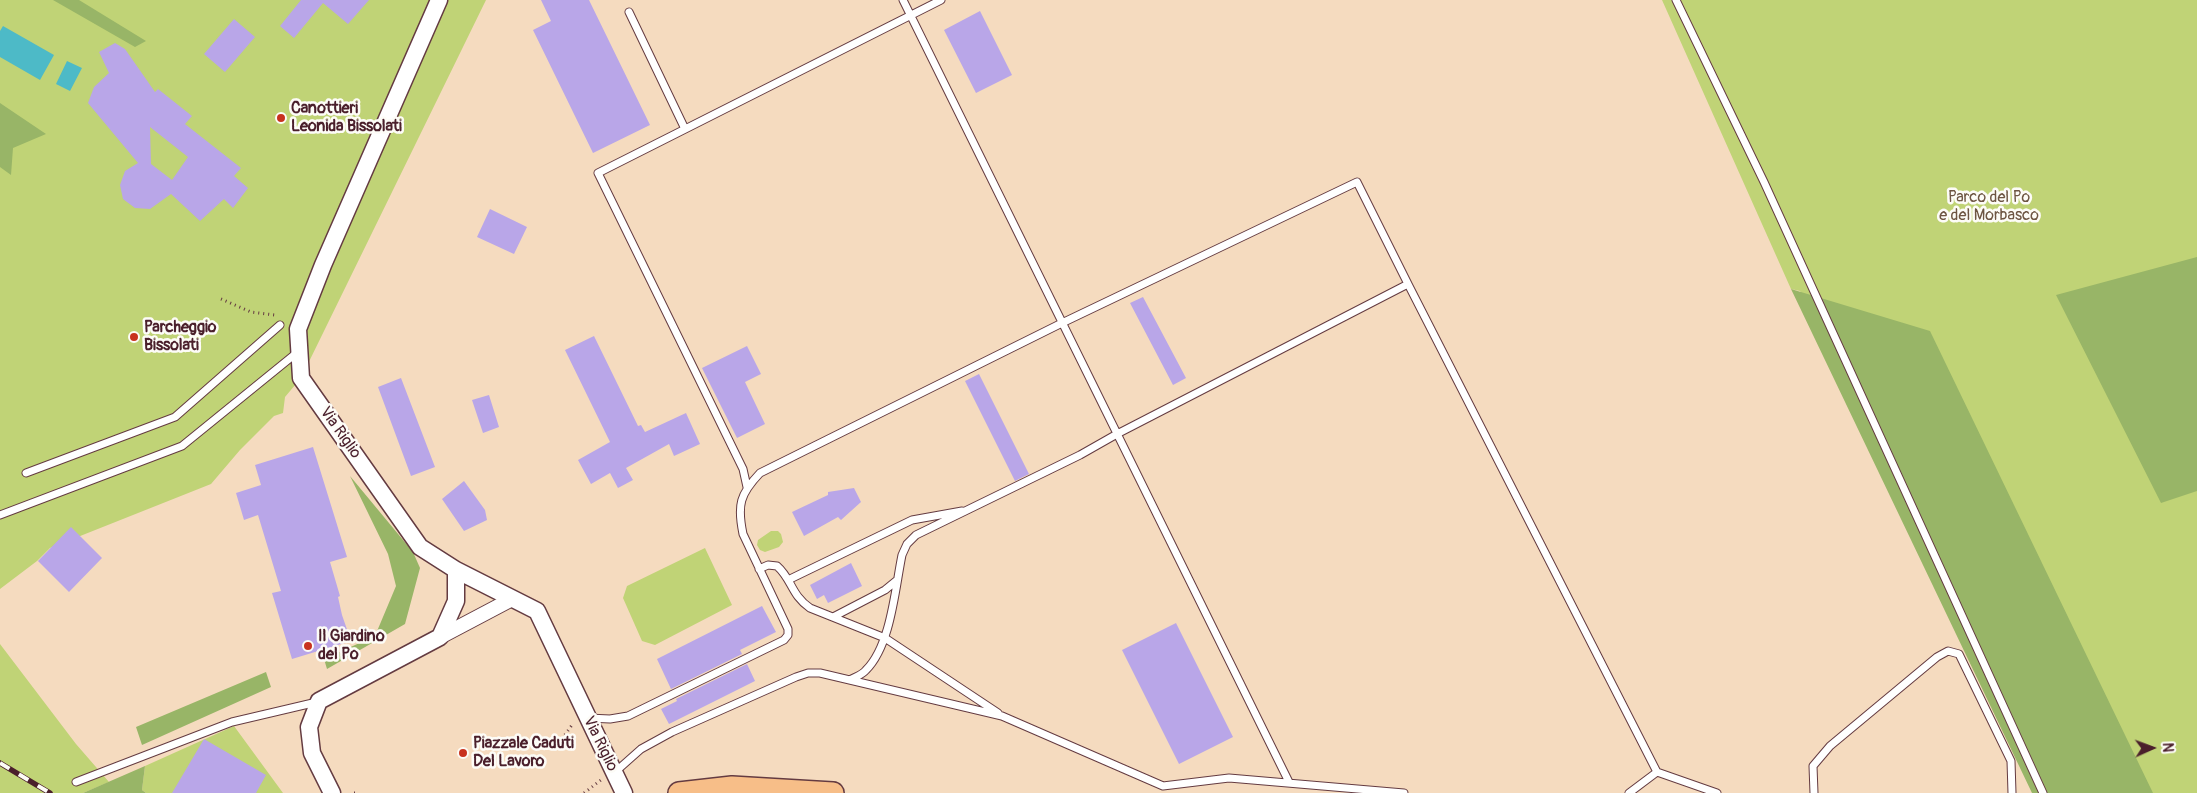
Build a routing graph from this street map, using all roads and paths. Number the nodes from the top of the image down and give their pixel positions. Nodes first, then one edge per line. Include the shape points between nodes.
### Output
1 (439, 0) edge
2 (903, 0) edge
3 (941, 0) edge
4 (1676, 0) edge
5 (629, 12) dead end
6 (911, 16) junction
7 (685, 129) junction
8 (1408, 284) junction
9 (221, 299) dead end
10 (282, 316) dead end
11 (1062, 323) junction
12 (280, 325) dead end
13 (299, 350) junction
14 (1117, 434) junction
15 (26, 473) dead end
16 (747, 487) junction
17 (972, 509) junction
18 (0, 515) edge
19 (760, 569) junction
20 (456, 570) junction
21 (788, 580) junction
22 (897, 580) junction
23 (512, 599) junction
24 (833, 617) junction
25 (440, 636) junction
26 (885, 638) junction
27 (850, 680) junction
28 (319, 701) junction
29 (568, 716) dead end
30 (1002, 716) junction
31 (588, 718) junction
32 (559, 743) dead end
33 (1657, 772) junction
34 (614, 773) junction
35 (76, 782) dead end
36 (1289, 782) junction
37 (332, 793) edge
38 (354, 793) edge
39 (358, 793) edge
40 (584, 793) edge
41 (624, 793) edge
42 (680, 793) edge
43 (833, 793) edge
44 (1404, 793) edge
45 (1629, 793) edge
46 (1717, 793) edge
47 (1814, 793) edge
48 (2012, 793) edge
49 (2042, 793) edge

1 - 13 street, Via Riglio via 323,265 298,329
2 - 6 lane
3 - 6 lane
4 - 49 lane via 1764,182
5 - 7 lane
6 - 7 lane
6 - 11 lane
7 - 16 lane via 598,173 743,469
8 - 11 lane via 1358,182
8 - 14 lane
8 - 33 lane
9 - 10 path via 251,312
11 - 14 lane
11 - 16 lane via 760,473
12 - 15 lane via 175,417
13 - 18 lane via 182,446
13 - 20 street, Via Riglio via 301,378 414,539 420,547
14 - 17 lane
14 - 36 lane
16 - 19 lane via 741,501 740,518 743,534
17 - 21 lane via 912,520
17 - 22 lane via 916,535 902,555
19 - 21 lane via 768,565 777,566
19 - 31 lane via 788,629 784,640 628,716
20 - 23 street, Via Riglio
20 - 25 street via 456,602
21 - 24 lane via 800,600 810,608
22 - 24 lane via 885,590
22 - 26 lane
23 - 25 street
23 - 31 street, Via Riglio via 537,611
24 - 26 lane
25 - 28 street
26 - 27 lane via 865,672
26 - 30 lane
27 - 30 lane
27 - 34 lane via 820,673 796,677 657,740 629,758
28 - 35 lane via 232,722
28 - 37 street via 309,727 312,753
29 - 32 path via 572,725
30 - 36 lane via 1163,786 1229,778
31 - 34 street, Via Riglio
33 - 45 lane
33 - 46 lane
34 - 40 path
34 - 41 street, Via Riglio
36 - 44 lane
38 - 39 path
42 - 43 main road via 732,787
47 - 48 lane via 1813,766 1830,746 1948,650 1959,654 2011,761

